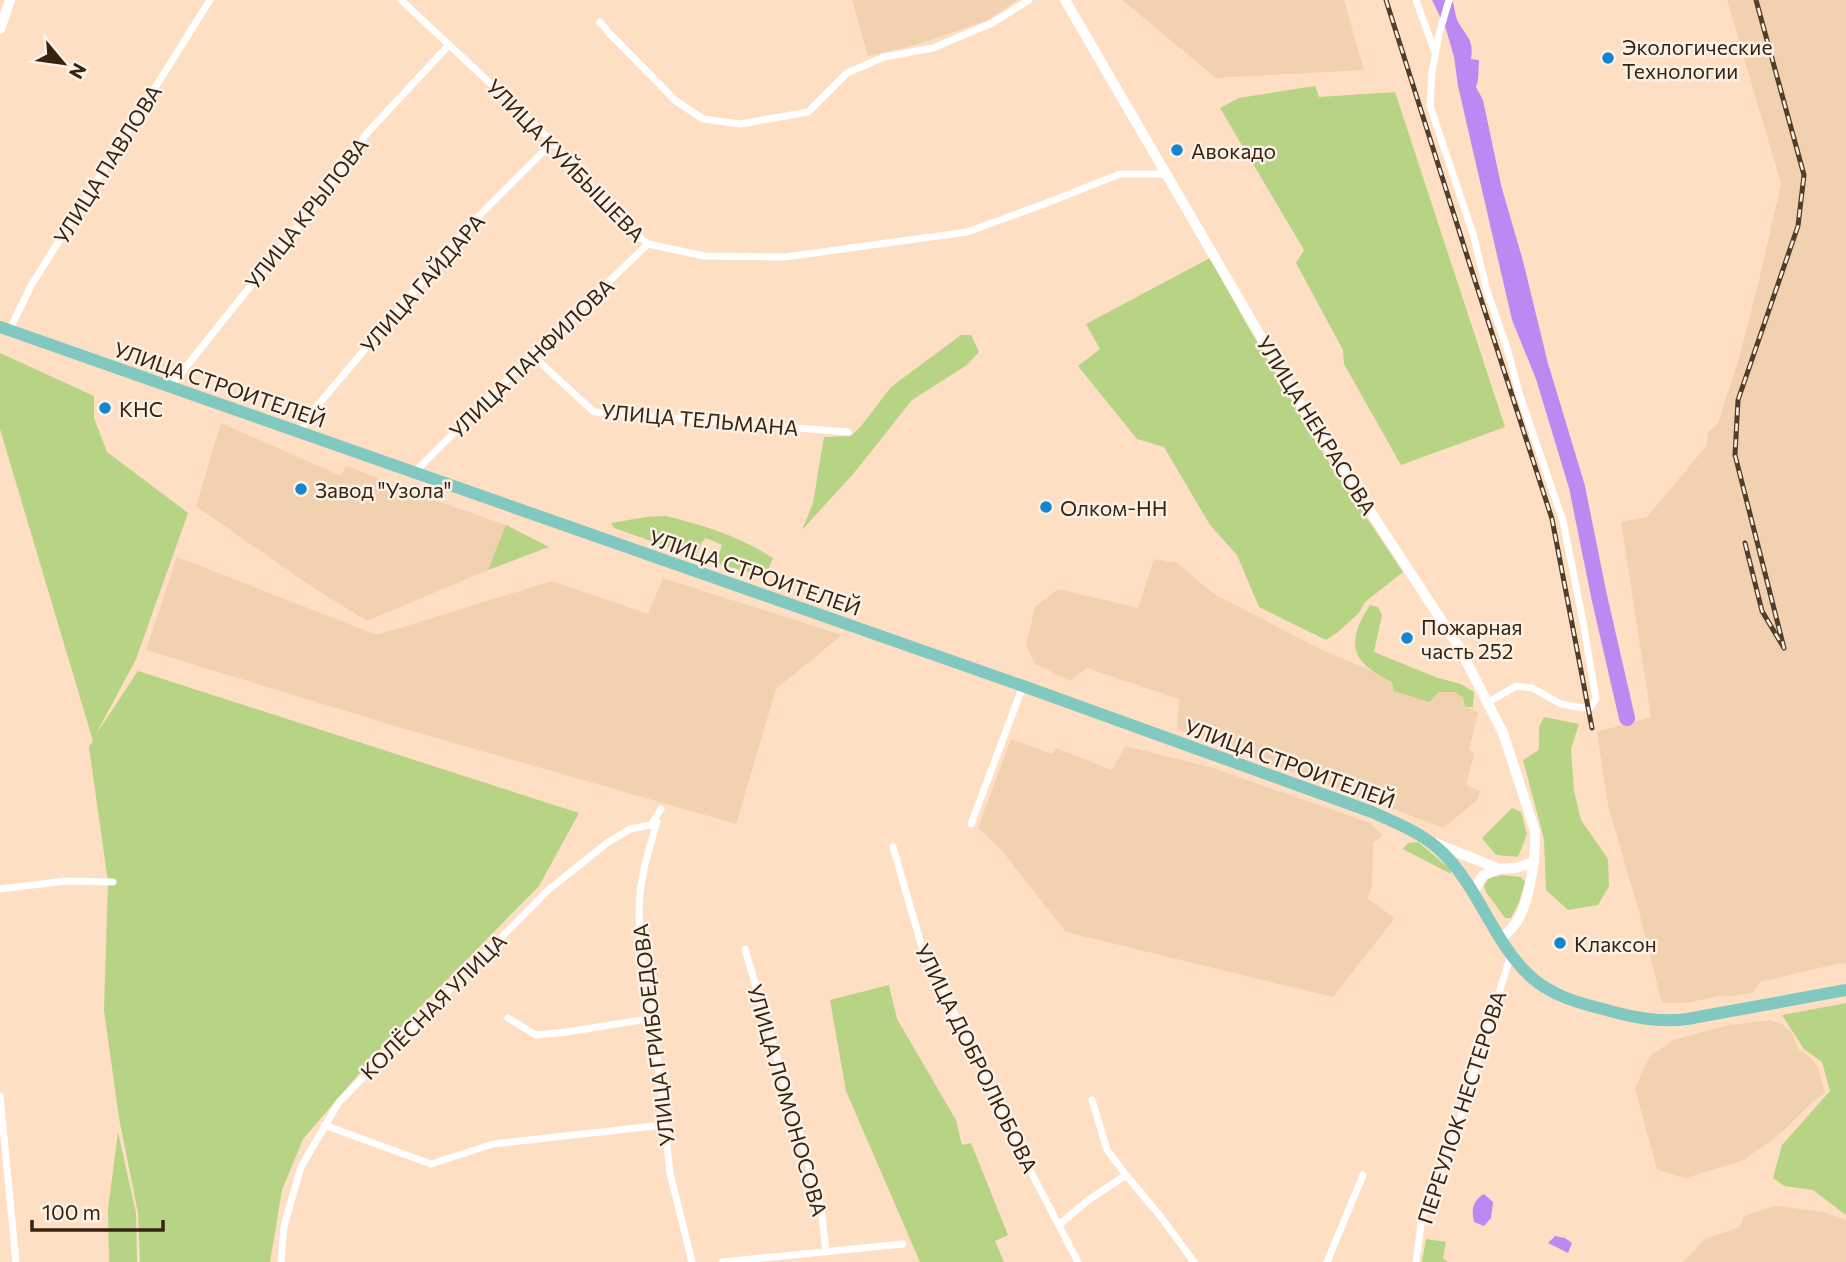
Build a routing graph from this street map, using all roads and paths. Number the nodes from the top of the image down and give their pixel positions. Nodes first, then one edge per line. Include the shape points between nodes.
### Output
1 (10, 0) edge
2 (210, 0) edge
3 (401, 0) edge
4 (1029, 0) edge
5 (1065, 0) edge
6 (1416, 0) edge
7 (1449, 0) edge
8 (600, 22) dead end
9 (0, 29) edge
10 (449, 45) junction
11 (1435, 54) junction
12 (553, 142) junction
13 (1167, 174) junction
14 (648, 244) junction
15 (5, 329) edge
16 (532, 355) junction
17 (170, 387) junction
18 (301, 432) junction
19 (848, 432) dead end
20 (415, 472) junction
21 (1023, 686) junction
22 (1487, 703) junction
23 (661, 809) joint
24 (971, 824) dead end
25 (1430, 842) junction
26 (894, 847) dead end
27 (1534, 862) junction
28 (1499, 869) junction
29 (113, 882) dead end
30 (0, 889) edge
31 (1474, 892) junction
32 (1501, 939) junction
33 (746, 949) dead end
34 (1511, 953) junction
35 (1846, 990) edge
36 (508, 1018) dead end
37 (653, 1018) junction
38 (0, 1096) edge
39 (1092, 1100) dead end
40 (324, 1125) junction
41 (664, 1125) junction
42 (1126, 1175) junction
43 (1363, 1175) dead end
44 (1059, 1225) junction
45 (904, 1244) dead end
46 (826, 1252) junction
47 (16, 1262) edge
48 (281, 1262) edge
49 (692, 1262) edge
50 (722, 1262) edge
51 (1078, 1262) edge
52 (1194, 1262) edge
53 (1327, 1262) edge
54 (1416, 1262) edge

1 - 9 street
2 - 15 street, УЛИЦА ПАВЛОВА
3 - 10 street, УЛИЦА КУЙБЫШЕВА
4 - 8 street via 992,23 933,48 884,57 847,73 808,112 740,124 703,119 676,101
5 - 13 street, УЛИЦА НЕКРАСОВА
6 - 11 street
7 - 11 street
10 - 12 street, УЛИЦА КУЙБЫШЕВА
10 - 17 street, УЛИЦА КРЫЛОВА via 368,133
11 - 22 street via 1430,106 1563,521 1596,699 1588,709 1516,686
12 - 14 street, УЛИЦА КУЙБЫШЕВА via 623,223
12 - 18 street, УЛИЦА ГАЙДАРА via 466,229 315,408
13 - 14 street, УЛИЦА КУЙБЫШЕВА via 1121,174 967,232 785,257 704,256
13 - 22 street, УЛИЦА НЕКРАСОВА via 1300,404 1459,647
14 - 16 street, УЛИЦА ПАНФИЛОВА
15 - 17 main road, УЛИЦА СТРОИТЕЛЕЙ
16 - 19 street, УЛИЦА ТЕЛЬМАНА via 594,412
16 - 20 street, УЛИЦА ПАНФИЛОВА
17 - 18 main road, УЛИЦА СТРОИТЕЛЕЙ
18 - 20 main road, УЛИЦА СТРОИТЕЛЕЙ
20 - 21 main road, УЛИЦА СТРОИТЕЛЕЙ
21 - 24 street
21 - 25 main road, УЛИЦА СТРОИТЕЛЕЙ via 1373,812
22 - 27 street, УЛИЦА НЕКРАСОВА via 1503,733 1535,831
23 - 37 street, УЛИЦА ГРИБОЕДОВА via 645,864 639,916 643,972
23 - 40 street, КОЛЁСНАЯ УЛИЦА via 652,825 630,829 547,891 339,1102
25 - 28 street
25 - 31 main road, УЛИЦА СТРОИТЕЛЕЙ
26 - 44 street, УЛИЦА ДОБРОЛЮБОВА via 921,944
27 - 28 street
27 - 32 street, УЛИЦА НЕКРАСОВА via 1517,922
28 - 31 street via 1482,876
29 - 30 street via 65,881
31 - 32 main road, УЛИЦА СТРОИТЕЛЕЙ
32 - 34 main road, УЛИЦА СТРОИТЕЛЕЙ
33 - 46 street, УЛИЦА ЛОМОНОСОВА via 821,1208
34 - 35 main road, УЛИЦА СТРОИТЕЛЕЙ via 1533,978 1573,1001 1658,1020 1687,1019
34 - 54 street, ПЕРЕУЛОК НЕСТЕРОВА via 1456,1132 1422,1217
36 - 37 street via 536,1035
37 - 41 street, УЛИЦА ГРИБОЕДОВА
38 - 47 street
39 - 42 street via 1107,1150
40 - 41 street via 431,1164 493,1144
40 - 48 street, КОЛЁСНАЯ УЛИЦА via 301,1167 284,1226
41 - 49 street, УЛИЦА ГРИБОЕДОВА via 670,1173
42 - 44 street
42 - 52 street
43 - 53 street
44 - 51 street, УЛИЦА ДОБРОЛЮБОВА
45 - 46 street
46 - 50 street

